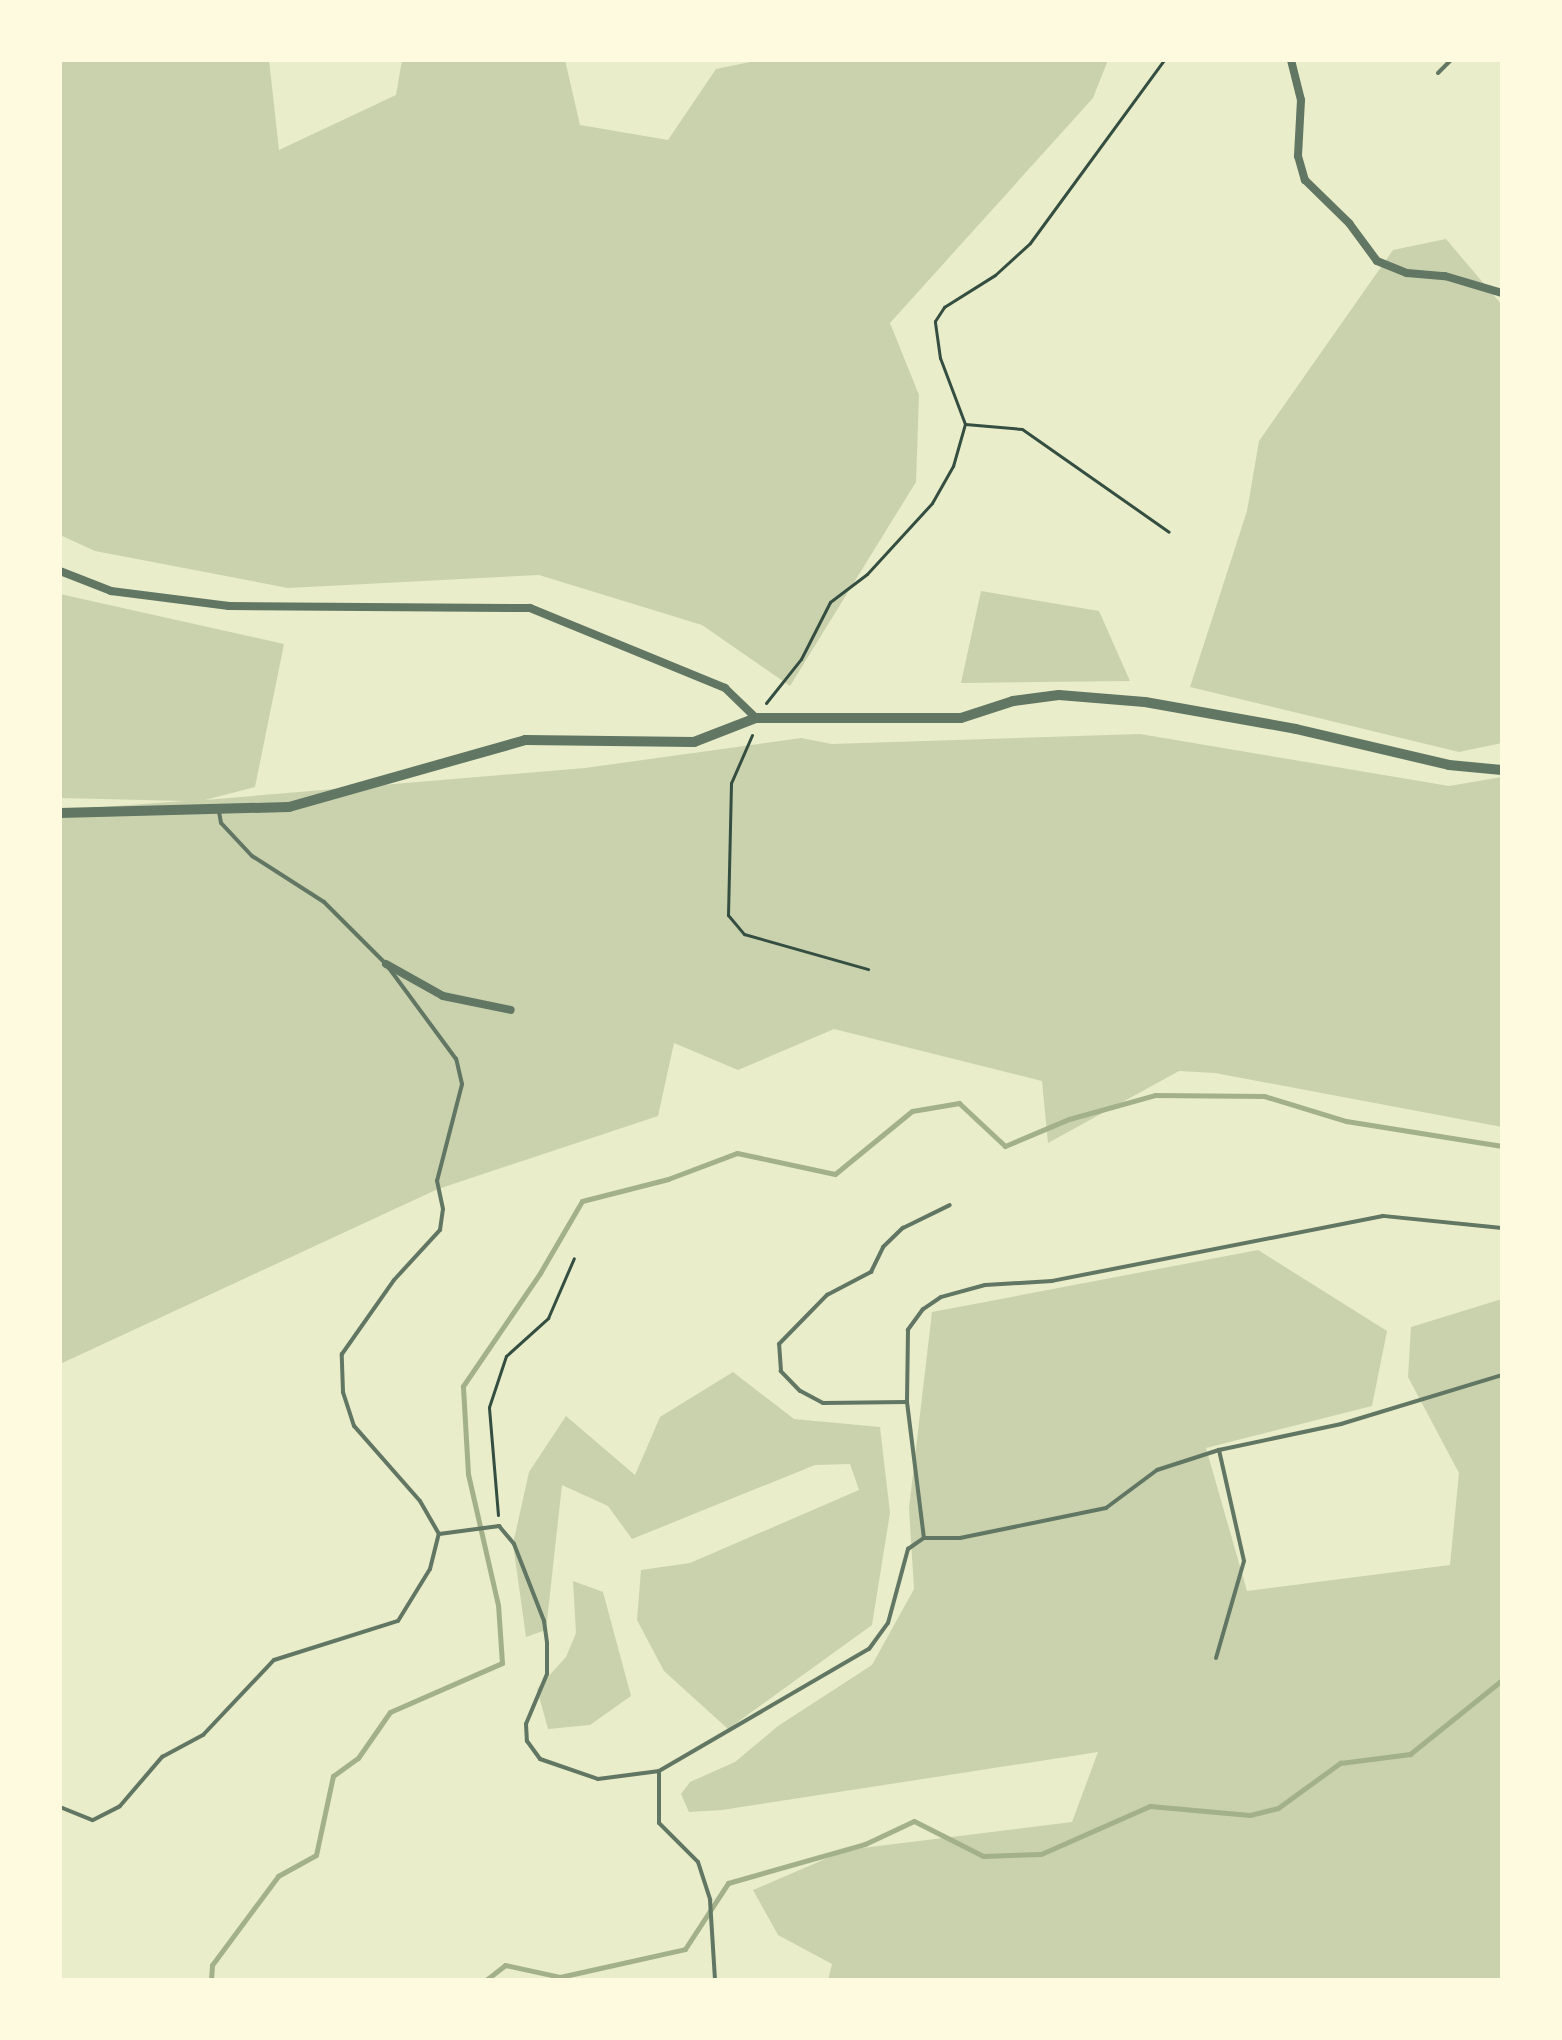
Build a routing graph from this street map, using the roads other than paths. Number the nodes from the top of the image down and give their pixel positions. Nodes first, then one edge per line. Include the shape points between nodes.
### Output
1 (1291, 60) edge
2 (1451, 60) edge
3 (1438, 73) dead end
4 (1502, 293) edge
5 (60, 571) edge
6 (756, 718) junction
7 (1502, 770) edge
8 (219, 812) junction
9 (60, 813) edge
10 (386, 964) junction
11 (511, 1010) dead end
12 (950, 1205) dead end
13 (1502, 1228) edge
14 (1502, 1375) edge
15 (907, 1402) junction
16 (1219, 1450) junction
17 (439, 1534) junction
18 (924, 1538) junction
19 (1216, 1658) dead end
20 (659, 1771) junction
21 (60, 1807) edge
22 (715, 1980) edge

1 - 4 street via 1301,100 1298,156 1305,180 1349,223 1377,261 1407,273 1445,276
2 - 3 lane
5 - 6 street via 111,591 229,606 530,608 725,688
6 - 7 street via 961,718 1013,701 1101,696 1296,729 1449,765
6 - 8 street via 694,742 525,740 289,807
8 - 9 street
8 - 10 lane via 227,831 252,856 324,902
10 - 11 street via 443,996
10 - 17 lane via 456,1059 462,1084 437,1181 443,1209 440,1230 394,1280 342,1354 343,1392 354,1426 420,1501
12 - 15 lane via 903,1228 883,1247 871,1272 827,1295 779,1344 781,1371 800,1391 823,1403
13 - 15 lane via 1383,1216 1052,1281 985,1285 941,1297 923,1309 908,1330
14 - 16 lane via 1341,1424
15 - 18 lane
16 - 18 lane via 1157,1470 1106,1508 960,1538
16 - 19 lane via 1244,1561
17 - 20 lane via 499,1526 514,1544 545,1632 547,1674 526,1724 527,1741 540,1759 598,1779
17 - 21 lane via 430,1569 398,1621 274,1660 203,1735 162,1757 120,1806 93,1820
18 - 20 lane via 908,1549 888,1623 869,1649
20 - 22 lane via 659,1823 698,1862 710,1900

